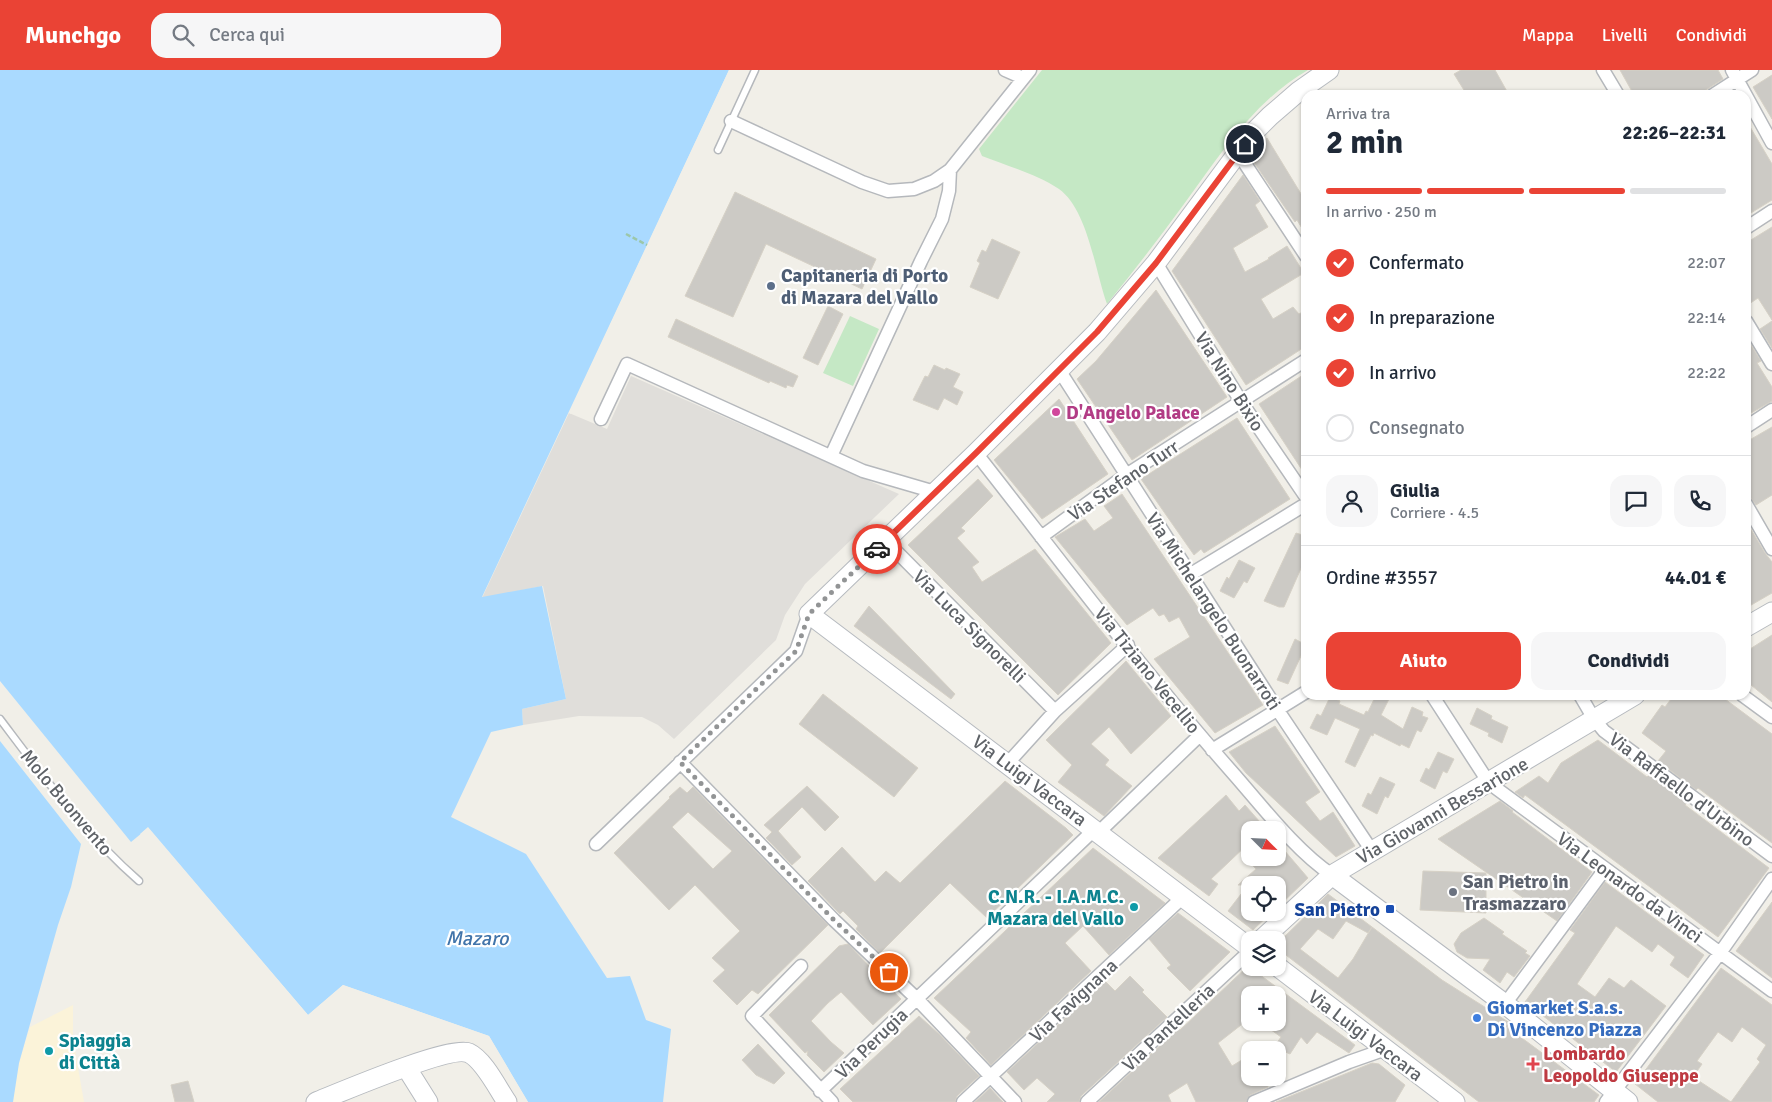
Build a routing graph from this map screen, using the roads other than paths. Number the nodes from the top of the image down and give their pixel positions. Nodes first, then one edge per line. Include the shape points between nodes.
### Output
1 (755, 70) edge
2 (1005, 70) edge
3 (1329, 70) edge
4 (1603, 70) edge
5 (1752, 70) edge
6 (1027, 74) edge
7 (1735, 74) edge
8 (1615, 90) edge
9 (1718, 90) edge
10 (1744, 90) edge
11 (1751, 104) edge
12 (731, 121) junction
13 (1772, 143) edge
14 (718, 150) dead end
15 (1238, 153) junction
16 (950, 170) junction
17 (1772, 211) edge
18 (1751, 225) edge
19 (1301, 248) edge
20 (1156, 263) junction
21 (1751, 329) edge
22 (1301, 363) edge
23 (1772, 364) edge
24 (1059, 370) junction
25 (1242, 403) junction
26 (1772, 410) edge
27 (601, 419) dead end
28 (1751, 423) edge
29 (976, 453) junction
30 (831, 456) junction
31 (1126, 475) junction
32 (1301, 491) edge
33 (935, 492) junction
34 (1301, 507) edge
35 (1751, 513) edge
36 (1041, 537) junction
37 (885, 540) junction
38 (1772, 549) edge
39 (1191, 574) junction
40 (1772, 612) edge
41 (809, 614) junction
42 (1751, 625) edge
43 (1128, 645) junction
44 (1301, 695) edge
45 (1435, 700) edge
46 (1583, 700) edge
47 (1626, 700) edge
48 (1749, 700) edge
49 (1277, 709) junction
50 (1055, 711) junction
51 (1772, 717) edge
52 (0, 719) edge
53 (1594, 719) junction
54 (1200, 735) junction
55 (1212, 750) junction
56 (680, 762) junction
57 (1008, 763) junction
58 (1489, 783) junction
59 (1097, 831) junction
60 (596, 844) dead end
61 (1372, 851) junction
62 (1772, 856) edge
63 (1605, 869) junction
64 (1332, 875) junction
65 (1772, 879) edge
66 (138, 881) dead end
67 (1183, 897) junction
68 (1271, 931) edge
69 (1241, 942) edge
70 (1720, 953) junction
71 (1241, 957) edge
72 (801, 966) dead end
73 (1286, 973) edge
74 (1772, 991) edge
75 (917, 998) junction
76 (1505, 1004) junction
77 (1386, 1049) junction
78 (406, 1067) junction
79 (991, 1076) junction
80 (820, 1090) junction
81 (1616, 1099) edge
82 (316, 1102) edge
83 (428, 1102) edge
84 (507, 1102) edge
85 (832, 1102) edge
86 (963, 1102) edge
87 (1016, 1102) edge
88 (1087, 1102) edge
89 (1254, 1102) edge
90 (1455, 1102) edge

1 - 12 lane
2 - 6 street
3 - 15 main road via 1270,116
4 - 8 street
5 - 7 street
6 - 16 street
7 - 9 street
7 - 10 street
11 - 13 street
12 - 14 lane
12 - 16 street via 888,192 914,189
15 - 19 street
15 - 20 main road
16 - 30 street via 942,219
17 - 18 street
20 - 24 main road via 1097,332
20 - 25 street, Via Nino Bixio
21 - 23 street
22 - 25 street, Via Stefano Turr
24 - 29 main road
24 - 31 street, Via Michelangelo Buonarroti
25 - 31 street, Via Stefano Turr
25 - 32 street, Via Nino Bixio
26 - 28 street
27 - 30 street via 627,364
29 - 33 main road
29 - 36 street, Via Tiziano Vecellio
30 - 33 street via 864,471
31 - 36 street, Via Stefano Turr
31 - 39 street, Via Michelangelo Buonarroti
33 - 37 main road
34 - 39 street
35 - 38 street
36 - 43 street, Via Tiziano Vecellio
37 - 41 main road
37 - 50 street, Via Luca Signorelli
39 - 49 street, Via Michelangelo Buonarroti
40 - 42 main road
41 - 56 street via 796,651
41 - 57 main road, Via Luigi Vaccara
43 - 50 street
43 - 54 street, Via Tiziano Vecellio
44 - 49 street
45 - 58 street
46 - 53 street, Via Raffaello d'Urbino
47 - 53 main road, Via Giovanni Bessarione
48 - 51 street
49 - 55 street
49 - 61 street, Via Michelangelo Buonarroti
50 - 57 street
52 - 66 lane, Molo Buonvento via 110,856
53 - 58 main road, Via Giovanni Bessarione
53 - 62 street, Via Raffaello d'Urbino via 1604,732
54 - 55 street, Via Tiziano Vecellio
54 - 59 street, Via Perugia
55 - 64 street, Via Tiziano Vecellio via 1315,864
56 - 60 street
56 - 75 street via 834,920
57 - 59 main road, Via Luigi Vaccara
58 - 61 main road, Via Giovanni Bessarione
58 - 63 street, Via Leonardo da Vinci
59 - 67 main road, Via Luigi Vaccara
59 - 75 street, Via Perugia
61 - 64 main road, Via Giovanni Bessarione
63 - 70 street, Via Leonardo da Vinci
63 - 76 street
64 - 68 main road, Via Giovanni Bessarione
64 - 76 main road
65 - 70 street
67 - 69 main road, Via Luigi Vaccara
67 - 79 street, Via Favignana
70 - 74 street, Via Leonardo da Vinci
70 - 81 street
71 - 88 street, Via Pantelleria
72 - 80 street via 752,1016
73 - 77 main road, Via Luigi Vaccara
75 - 79 street
75 - 80 street, Via Perugia
76 - 81 main road
77 - 89 street
77 - 90 main road, Via Luigi Vaccara
78 - 82 main road
78 - 83 main road
78 - 84 main road via 456,1052 468,1053 478,1059
79 - 86 street, Via Favignana
79 - 87 street
80 - 85 street

